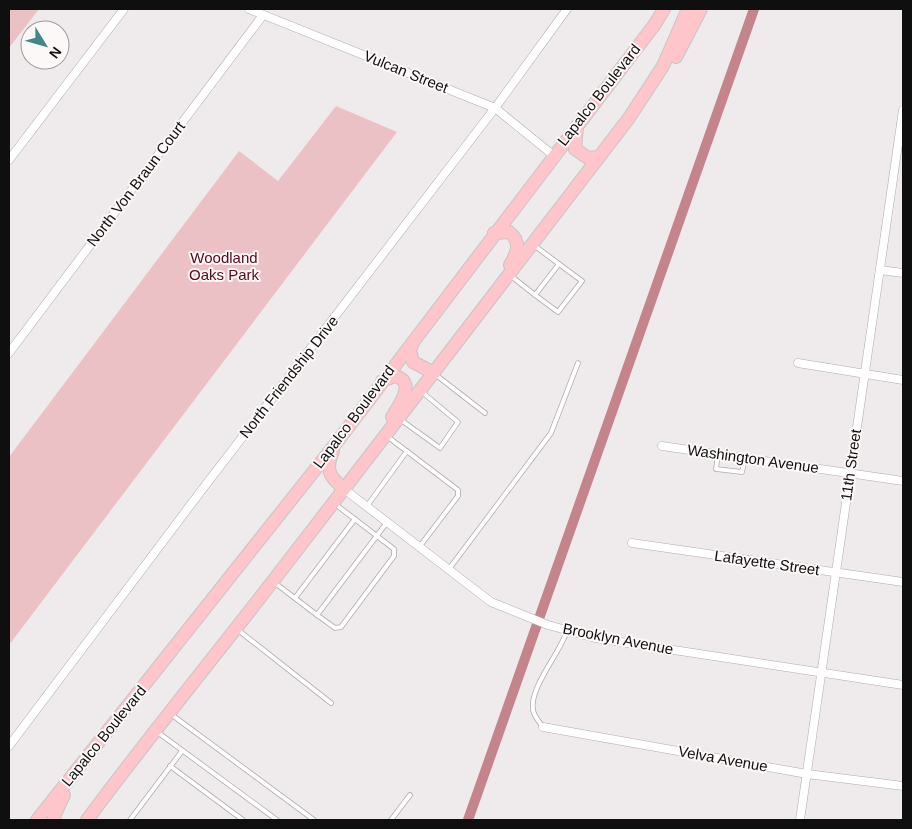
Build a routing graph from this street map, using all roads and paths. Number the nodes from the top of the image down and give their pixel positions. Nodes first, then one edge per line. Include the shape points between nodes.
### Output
1 (124, 9) edge
2 (248, 9) edge
3 (568, 9) edge
4 (664, 9) edge
5 (688, 9) edge
6 (701, 9) edge
7 (263, 14) junction
8 (495, 108) junction
9 (903, 110) edge
10 (629, 118) junction
11 (578, 124) junction
12 (553, 155) junction
13 (598, 157) junction
14 (9, 160) edge
15 (494, 233) junction
16 (532, 244) junction
17 (559, 264) junction
18 (880, 270) junction
19 (903, 273) edge
20 (509, 275) junction
21 (495, 293) junction
22 (535, 295) junction
23 (414, 339) junction
24 (9, 353) edge
25 (578, 363) dead end
26 (798, 363) dead end
27 (434, 374) junction
28 (864, 375) junction
29 (903, 380) edge
30 (381, 382) junction
31 (420, 391) junction
32 (485, 412) dead end
33 (399, 419) junction
34 (386, 435) junction
35 (337, 442) junction
36 (662, 446) dead end
37 (407, 451) junction
38 (718, 454) junction
39 (368, 458) junction
40 (745, 458) junction
41 (850, 473) junction
42 (903, 481) edge
43 (344, 489) junction
44 (334, 502) junction
45 (367, 506) junction
46 (354, 519) junction
47 (388, 521) junction
48 (377, 536) junction
49 (632, 543) dead end
50 (420, 546) junction
51 (449, 569) junction
52 (836, 573) junction
53 (273, 582) junction
54 (903, 582) edge
55 (295, 598) junction
56 (317, 615) junction
57 (236, 628) junction
58 (567, 631) junction
59 (822, 673) junction
60 (903, 685) edge
61 (331, 703) dead end
62 (168, 713) junction
63 (543, 727) joint
64 (154, 730) junction
65 (9, 746) edge
66 (182, 751) junction
67 (170, 766) junction
68 (79, 767) junction
69 (807, 774) junction
70 (903, 786) edge
71 (410, 795) dead end
72 (37, 820) edge
73 (55, 820) edge
74 (86, 820) edge
75 (130, 820) edge
76 (243, 820) edge
77 (277, 820) edge
78 (314, 820) edge
79 (391, 820) edge
80 (800, 820) edge

1 - 14 street
2 - 7 street, Vulcan Street
3 - 8 street, North Friendship Drive
4 - 11 main road, Lapalco Boulevard
5 - 10 main road via 663,66
6 - 10 main road via 659,85
7 - 8 street, Vulcan Street
7 - 24 street, North Von Braun Court
8 - 12 street, Vulcan Street
8 - 65 street, North Friendship Drive via 200,491
9 - 18 street, 11th Street
10 - 13 main road
11 - 12 main road, Lapalco Boulevard
11 - 13 main road via 575,149 588,158
12 - 15 main road, Lapalco Boulevard
13 - 16 main road
15 - 21 main road via 509,232 517,246 517,253
15 - 23 main road, Lapalco Boulevard
16 - 17 lane
16 - 20 main road
17 - 22 lane
17 - 22 lane via 582,281 558,312
18 - 19 street
18 - 28 street, 11th Street
20 - 21 main road
20 - 22 lane
21 - 27 main road
23 - 27 main road via 410,350 413,362
23 - 30 main road, Lapalco Boulevard
25 - 51 lane via 551,433
26 - 28 street
27 - 31 main road
27 - 32 lane
28 - 29 street
28 - 41 street, 11th Street
30 - 35 main road, Lapalco Boulevard
30 - 39 main road via 398,377 405,384 406,392
31 - 33 main road
31 - 33 lane via 458,422 440,448
33 - 34 main road
34 - 37 lane
34 - 39 main road
35 - 43 main road via 329,460 329,470 332,479
35 - 68 main road, Lapalco Boulevard
36 - 38 street, Washington Avenue
37 - 45 lane
37 - 50 lane via 458,490 458,496
38 - 40 street, Washington Avenue
38 - 40 lane via 716,469 742,472
39 - 43 main road
40 - 41 street, Washington Avenue
41 - 42 street, Washington Avenue
41 - 52 street, 11th Street
43 - 44 main road
43 - 45 street, Brooklyn Avenue
44 - 46 lane
44 - 53 main road
45 - 47 street, Brooklyn Avenue
46 - 48 lane
46 - 55 lane
47 - 48 lane
47 - 50 street, Brooklyn Avenue
48 - 56 lane
48 - 56 lane via 394,549 394,556 341,627 335,628
49 - 52 street, Lafayette Street
50 - 51 street, Brooklyn Avenue
51 - 58 street, Brooklyn Avenue via 491,602
52 - 54 street, Lafayette Street
52 - 59 street, 11th Street
53 - 55 lane
53 - 57 main road
55 - 56 lane
57 - 61 lane
57 - 62 main road
58 - 59 street, Brooklyn Avenue
58 - 63 lane via 533,703 533,712
59 - 60 street, Brooklyn Avenue
59 - 69 street, 11th Street
62 - 64 main road
62 - 78 lane
63 - 69 street, Velva Avenue
64 - 66 lane
64 - 74 main road
66 - 67 lane
66 - 77 lane
67 - 75 lane
67 - 76 lane
68 - 72 main road, Lapalco Boulevard
68 - 73 main road via 57,807
69 - 70 street, Velva Avenue
69 - 80 street, 11th Street
71 - 79 lane

